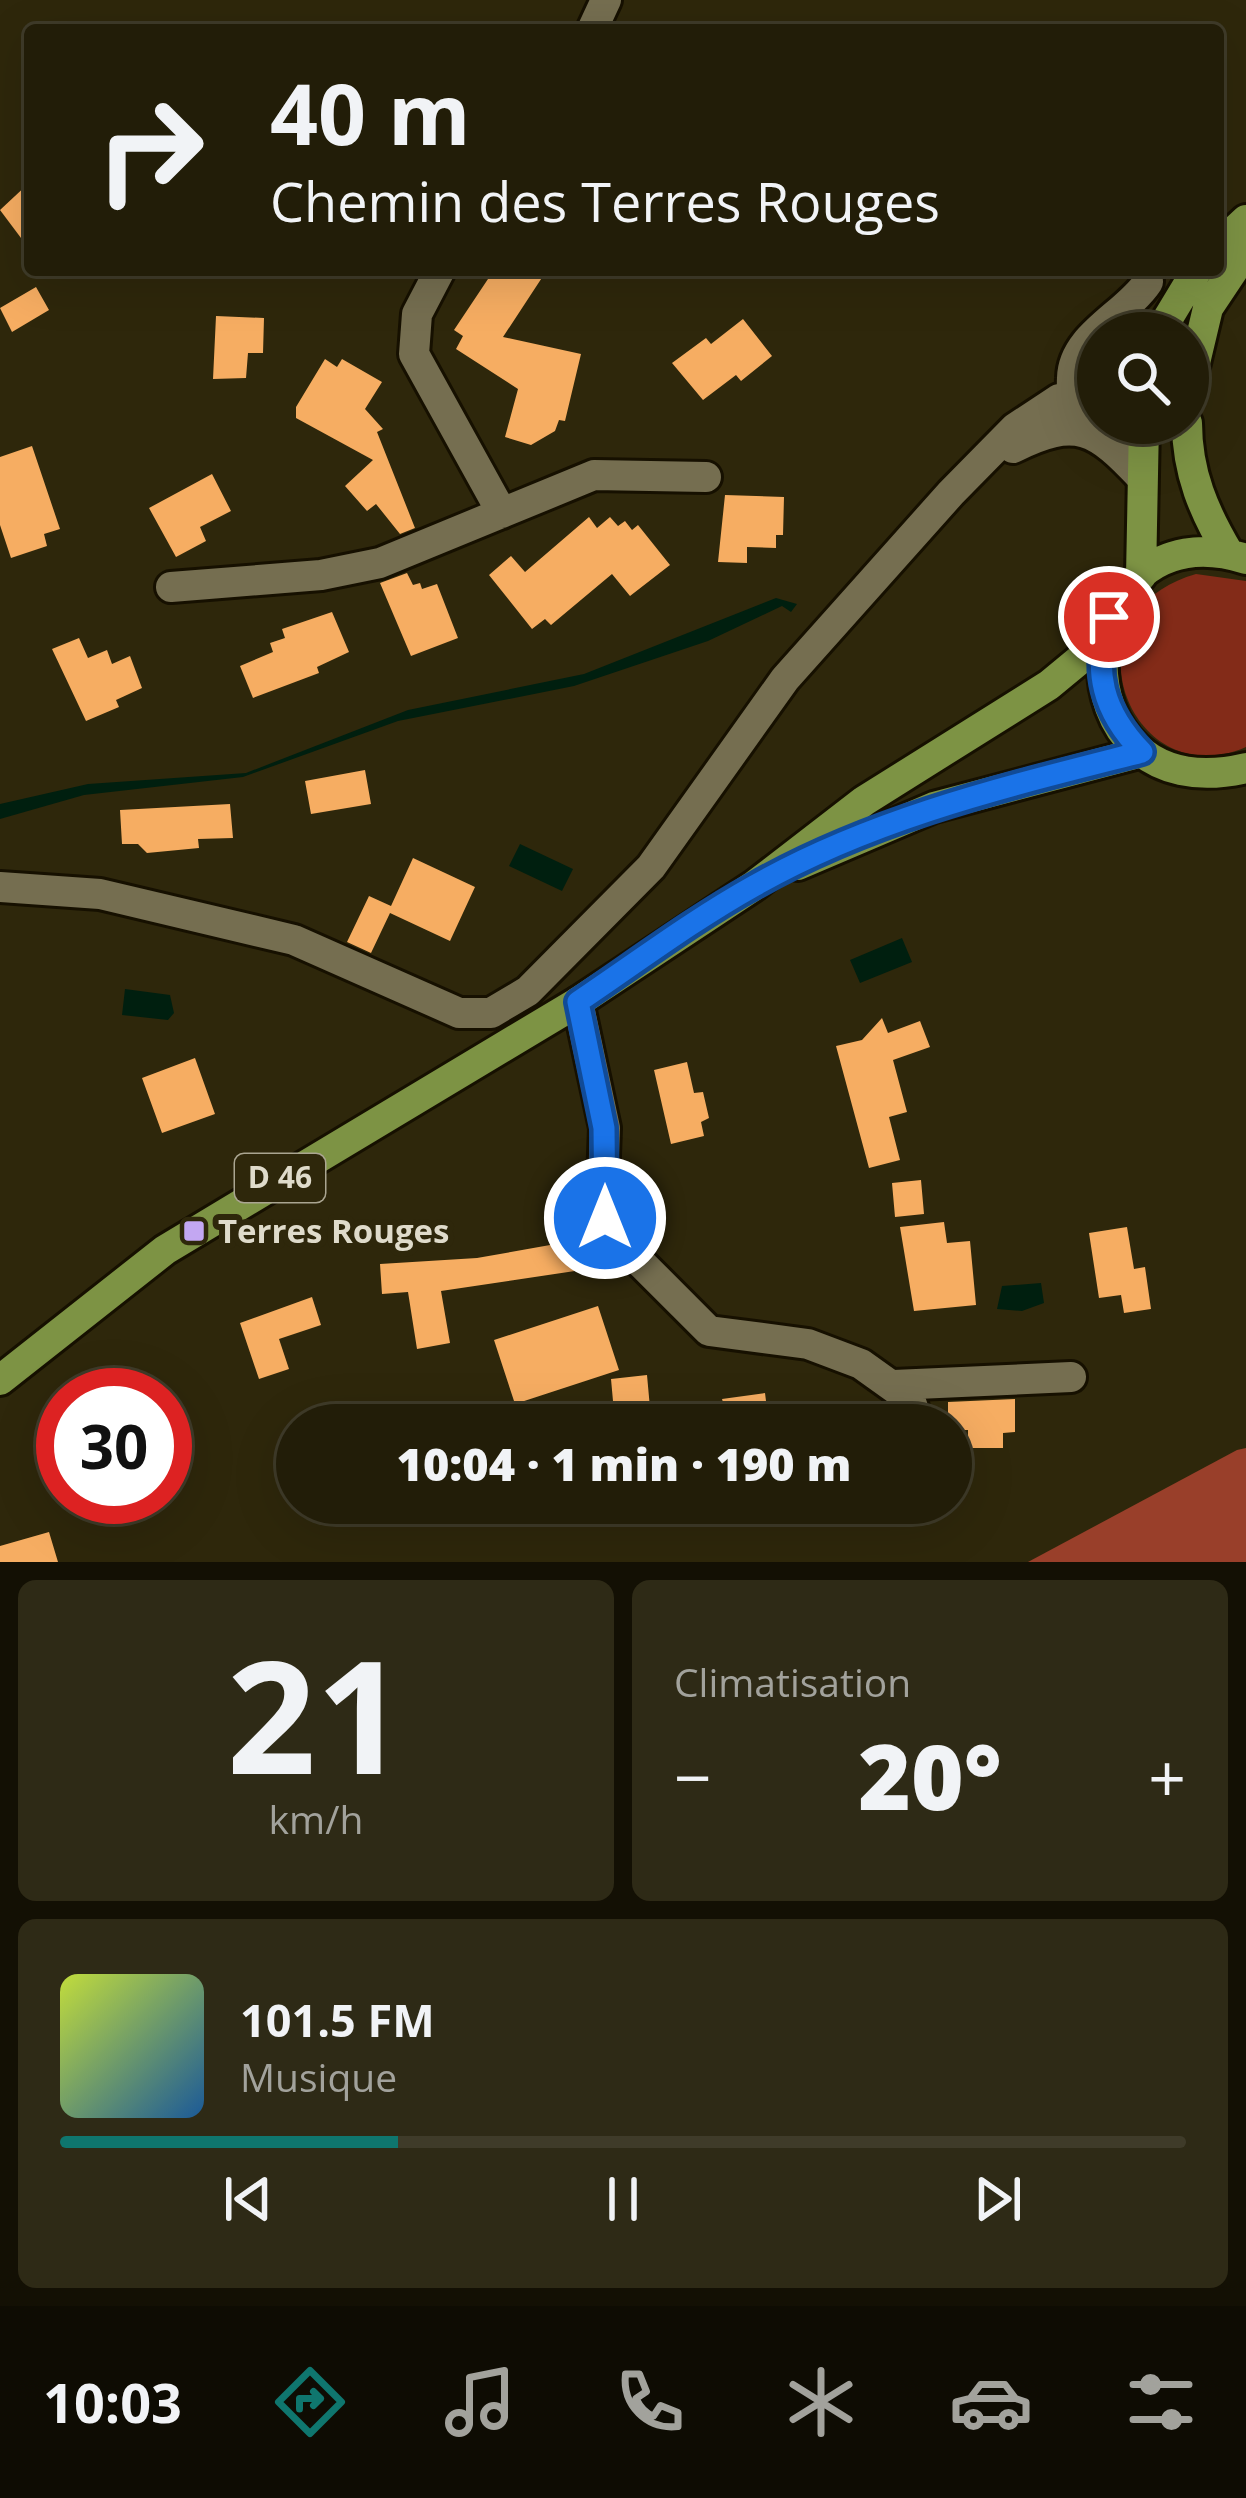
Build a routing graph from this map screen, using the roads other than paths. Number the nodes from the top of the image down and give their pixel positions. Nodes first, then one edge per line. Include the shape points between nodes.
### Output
1 (1246, 220) edge
2 (1224, 240) edge
3 (1246, 251) edge
4 (437, 276) edge
5 (1148, 276) edge
6 (1192, 276) edge
7 (1120, 312) edge
8 (1171, 312) edge
9 (1207, 312) edge
10 (1077, 404) edge
11 (1107, 444) edge
12 (1143, 444) edge
13 (1187, 444) edge
14 (706, 477) dead end
15 (1142, 478) junction
16 (502, 513) junction
17 (1238, 556) edge
18 (1141, 576) junction
19 (171, 587) dead end
20 (1101, 642) junction
21 (1142, 752) junction
22 (1232, 771) edge
23 (1246, 791) edge
24 (755, 885) junction
25 (0, 886) edge
26 (578, 1002) junction
27 (1071, 1377) dead end
28 (0, 1380) edge
29 (894, 1385) junction
30 (912, 1404) edge

1 - 2 main road
3 - 9 main road
4 - 16 street via 417,314 414,354
5 - 7 street
6 - 8 main road
10 - 25 street via 1059,399 1015,428 785,679 651,867 528,992 491,1013 459,1013 294,940 100,894
11 - 15 street
12 - 15 main road
13 - 17 main road via 1202,504
14 - 16 street via 594,475
15 - 18 main road
16 - 19 street via 380,563
17 - 18 main road via 1183,555
18 - 20 main road
20 - 21 main road via 1106,703
20 - 24 main road, D 46 via 1049,685 841,817
21 - 22 main road via 1166,766
21 - 24 main road, D 46 via 934,807
22 - 23 main road
24 - 26 main road, D 46
26 - 28 main road, D 46 via 165,1250
26 - 29 street via 604,1128 602,1208 618,1240 709,1331 808,1344
27 - 29 street
29 - 30 street

